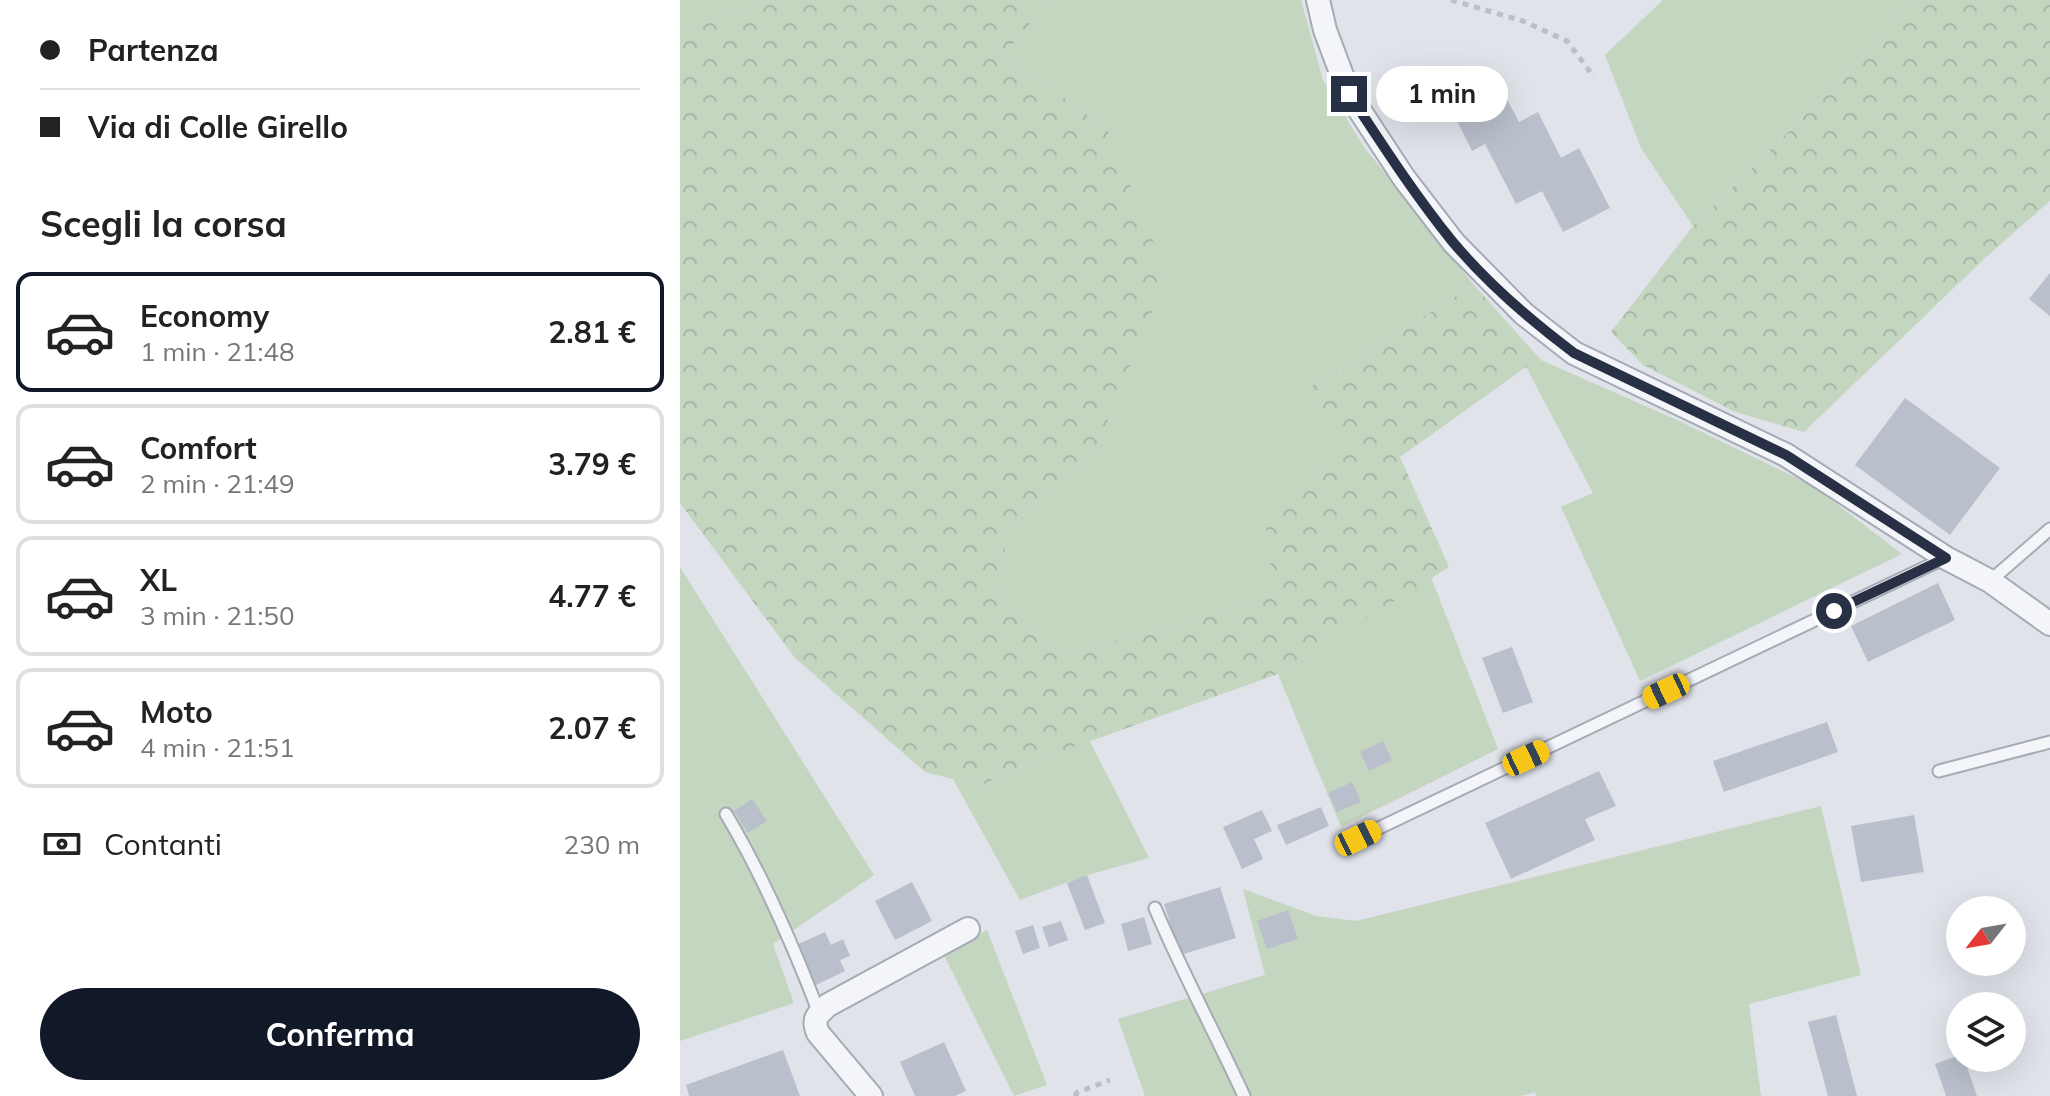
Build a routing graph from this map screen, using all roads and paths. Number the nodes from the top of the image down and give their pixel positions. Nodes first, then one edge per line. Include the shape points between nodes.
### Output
1 (1318, 0) edge
2 (1451, 0) edge
3 (1594, 77) dead end
4 (2050, 529) edge
5 (1946, 558) junction
6 (1990, 581) junction
7 (2050, 624) edge
8 (2050, 742) edge
9 (1939, 771) dead end
10 (726, 814) dead end
11 (1358, 838) dead end
12 (1155, 908) dead end
13 (968, 929) dead end
14 (819, 1013) junction
15 (1110, 1080) dead end
16 (871, 1096) edge
17 (1076, 1096) edge
18 (1244, 1096) edge

1 - 5 street via 1349,94 1404,178 1454,243 1524,314 1574,353 1786,455
2 - 3 path via 1523,21 1567,41
4 - 6 lane
5 - 6 street
5 - 11 lane
6 - 7 street
8 - 9 lane
10 - 14 lane via 752,857
12 - 18 lane
13 - 14 street
14 - 16 street via 814,1024 818,1033
15 - 17 path

